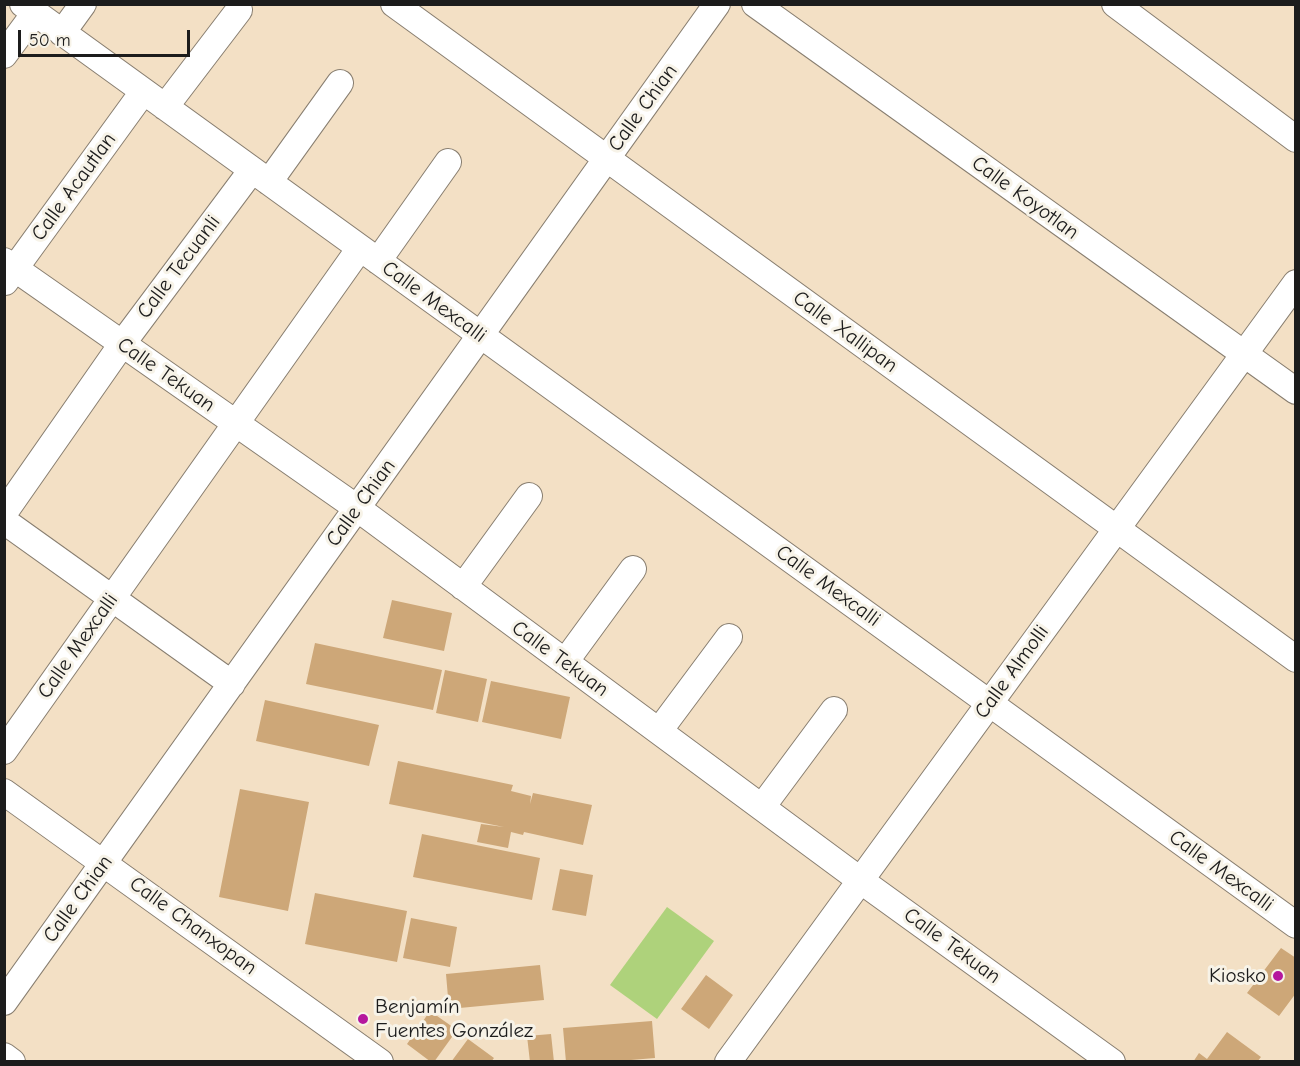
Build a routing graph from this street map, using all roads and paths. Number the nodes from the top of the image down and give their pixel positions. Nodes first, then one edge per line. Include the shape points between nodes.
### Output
1 (83, 4) edge
2 (394, 4) edge
3 (717, 4) edge
4 (754, 4) edge
5 (1115, 4) edge
6 (29, 9) edge
7 (239, 10) dead end
8 (62, 33) junction
9 (4, 55) edge
10 (340, 83) dead end
11 (143, 92) junction
12 (165, 107) junction
13 (1296, 139) edge
14 (607, 159) junction
15 (448, 162) dead end
16 (260, 176) junction
17 (369, 255) junction
18 (8, 270) edge
19 (1296, 283) edge
20 (480, 336) junction
21 (122, 344) junction
22 (1244, 354) junction
23 (1296, 391) edge
24 (235, 424) junction
25 (529, 495) dead end
26 (357, 508) junction
27 (4, 513) edge
28 (4, 521) edge
29 (1116, 529) junction
30 (633, 569) dead end
31 (463, 587) junction
32 (112, 598) junction
33 (729, 637) dead end
34 (1296, 659) edge
35 (565, 662) junction
36 (232, 684) junction
37 (989, 703) junction
38 (834, 710) dead end
39 (659, 731) junction
40 (4, 751) edge
41 (4, 792) edge
42 (762, 807) junction
43 (105, 862) junction
44 (860, 880) junction
45 (1296, 925) edge
46 (4, 1002) edge
47 (4, 1056) edge
48 (740, 1057) edge
49 (12, 1062) edge
50 (380, 1062) edge
51 (1113, 1062) edge

1 - 8 street
2 - 14 street, Calle Xallipan
3 - 14 street, Calle Chian
4 - 22 street, Calle Koyotlan
5 - 13 street
6 - 8 street, Calle Mexcalli
6 - 9 street
7 - 12 street
8 - 11 street, Calle Mexcalli
10 - 16 street, Calle Tecuanli
11 - 12 street, Calle Mexcalli
11 - 18 street, Calle Acautlan
12 - 16 street, Calle Mexcalli
14 - 20 street, Calle Chian
14 - 29 street, Calle Xallipan
15 - 17 street
16 - 17 street, Calle Mexcalli
16 - 21 street, Calle Tecuanli
17 - 20 street, Calle Mexcalli
17 - 24 street, Calle Mexcalli
18 - 21 street, Calle Tekuan
19 - 22 street, Calle Almolli
20 - 26 street, Calle Chian
20 - 37 street, Calle Mexcalli
21 - 24 street, Calle Tekuan
21 - 27 street, Calle Tecuanli
22 - 23 street, Calle Koyotlan
22 - 29 street, Calle Almolli
24 - 26 street, Calle Tekuan
24 - 32 street, Calle Mexcalli
25 - 31 street
26 - 31 street, Calle Tekuan
26 - 36 street, Calle Chian
28 - 32 street
29 - 34 street, Calle Xallipan
29 - 37 street, Calle Almolli
30 - 35 street
31 - 35 street, Calle Tekuan
32 - 36 street
32 - 40 street, Calle Mexcalli
33 - 39 street
35 - 39 street, Calle Tekuan
36 - 43 street, Calle Chian
37 - 44 street, Calle Almolli
37 - 45 street, Calle Mexcalli
38 - 42 street
39 - 42 street, Calle Tekuan
41 - 43 street, Calle Chanxopan
42 - 44 street, Calle Tekuan
43 - 46 street, Calle Chian
43 - 50 street, Calle Chanxopan
44 - 48 street, Calle Almolli
44 - 51 street, Calle Tekuan
47 - 49 street

